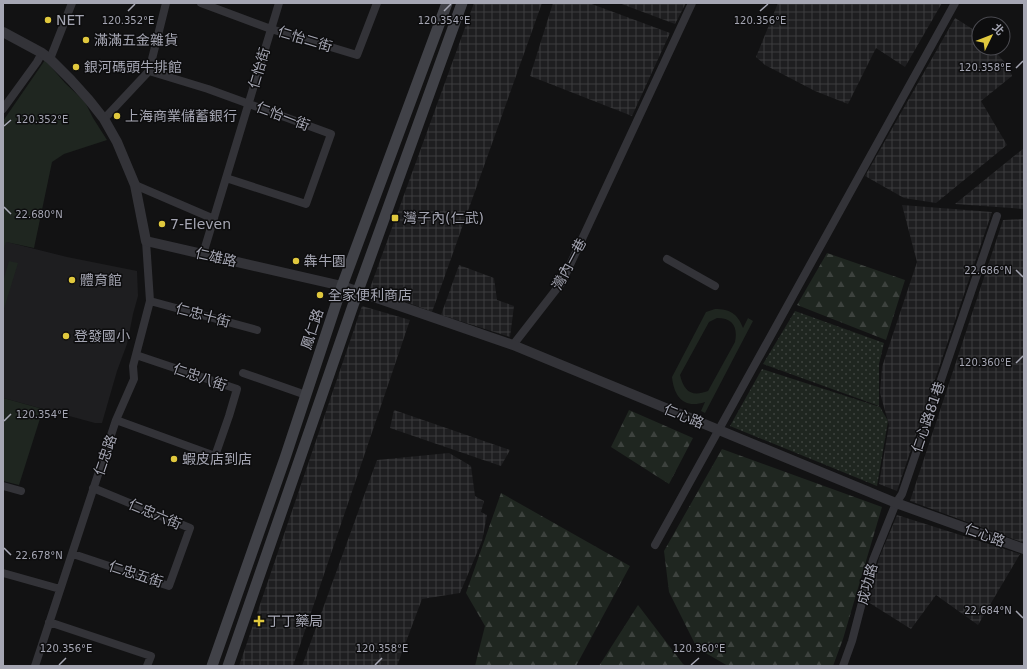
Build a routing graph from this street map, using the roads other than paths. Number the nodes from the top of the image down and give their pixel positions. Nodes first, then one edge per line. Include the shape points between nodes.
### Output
1 (72, 3) edge
2 (166, 3) edge
3 (201, 3) edge
4 (279, 3) edge
5 (377, 3) edge
6 (447, 3) edge
7 (462, 3) edge
8 (692, 3) edge
9 (955, 3) edge
10 (271, 29) junction
11 (3, 32) edge
12 (46, 56) junction
13 (149, 71) junction
14 (248, 103) junction
15 (3, 109) edge
16 (104, 119) junction
17 (226, 178) junction
18 (135, 185) junction
19 (997, 216) dead end
20 (214, 219) junction
21 (146, 241) junction
22 (203, 254) junction
23 (667, 260) dead end
24 (342, 286) junction
25 (715, 286) dead end
26 (358, 291) junction
27 (150, 301) junction
28 (257, 330) dead end
29 (513, 346) junction
30 (136, 355) junction
31 (243, 374) dead end
32 (306, 395) junction
33 (116, 420) junction
34 (719, 430) junction
35 (3, 486) edge
36 (93, 488) junction
37 (21, 491) dead end
38 (896, 503) junction
39 (656, 545) dead end
40 (1024, 549) edge
41 (73, 554) junction
42 (180, 555) joint
43 (3, 573) edge
44 (60, 589) junction
45 (49, 622) junction
46 (35, 666) edge
47 (147, 666) edge
48 (212, 666) edge
49 (228, 666) edge
50 (843, 666) edge

1 - 12 street
2 - 13 street
3 - 10 street, 仁怡二街
4 - 10 street, 仁怡街
5 - 10 street, 仁怡二街 via 357,55
6 - 24 main road, 鳳仁路
7 - 26 main road
8 - 29 street, 灣內一巷 via 562,282
9 - 34 street
10 - 14 street, 仁怡街
11 - 12 street
12 - 15 street via 37,62
12 - 16 street via 85,95
13 - 14 street, 仁怡一街
13 - 16 street
14 - 17 street, 仁怡街
14 - 17 street, 仁怡一街 via 330,134 306,204
16 - 18 street
17 - 20 street, 仁怡街
18 - 20 street
18 - 21 street
19 - 38 street, 仁心路81巷 via 902,494
20 - 22 street, 仁怡街
21 - 22 street, 仁雄路
21 - 27 street, 仁忠路
22 - 24 street, 仁雄路
23 - 25 street
24 - 26 street, 仁心路
24 - 32 main road, 鳳仁路
26 - 29 street, 仁心路
26 - 49 main road
27 - 28 street, 仁忠十街
27 - 30 street, 仁忠路
29 - 34 street, 仁心路
30 - 33 street, 仁忠路 via 133,366 134,379
30 - 33 street, 仁忠八街 via 237,389 229,416 215,456
31 - 32 street
32 - 48 main road, 鳳仁路
33 - 36 street, 仁忠路
34 - 38 street, 仁心路
34 - 39 street
35 - 37 street
36 - 41 street, 仁忠路
36 - 42 street, 仁忠六街 via 190,528
38 - 40 street, 仁心路
38 - 50 street, 成功路 via 873,560
41 - 42 street, 仁忠五街 via 169,586
41 - 44 street, 仁忠路
43 - 44 street
44 - 45 street, 仁忠路
45 - 46 street, 仁忠路
45 - 47 street via 150,656

